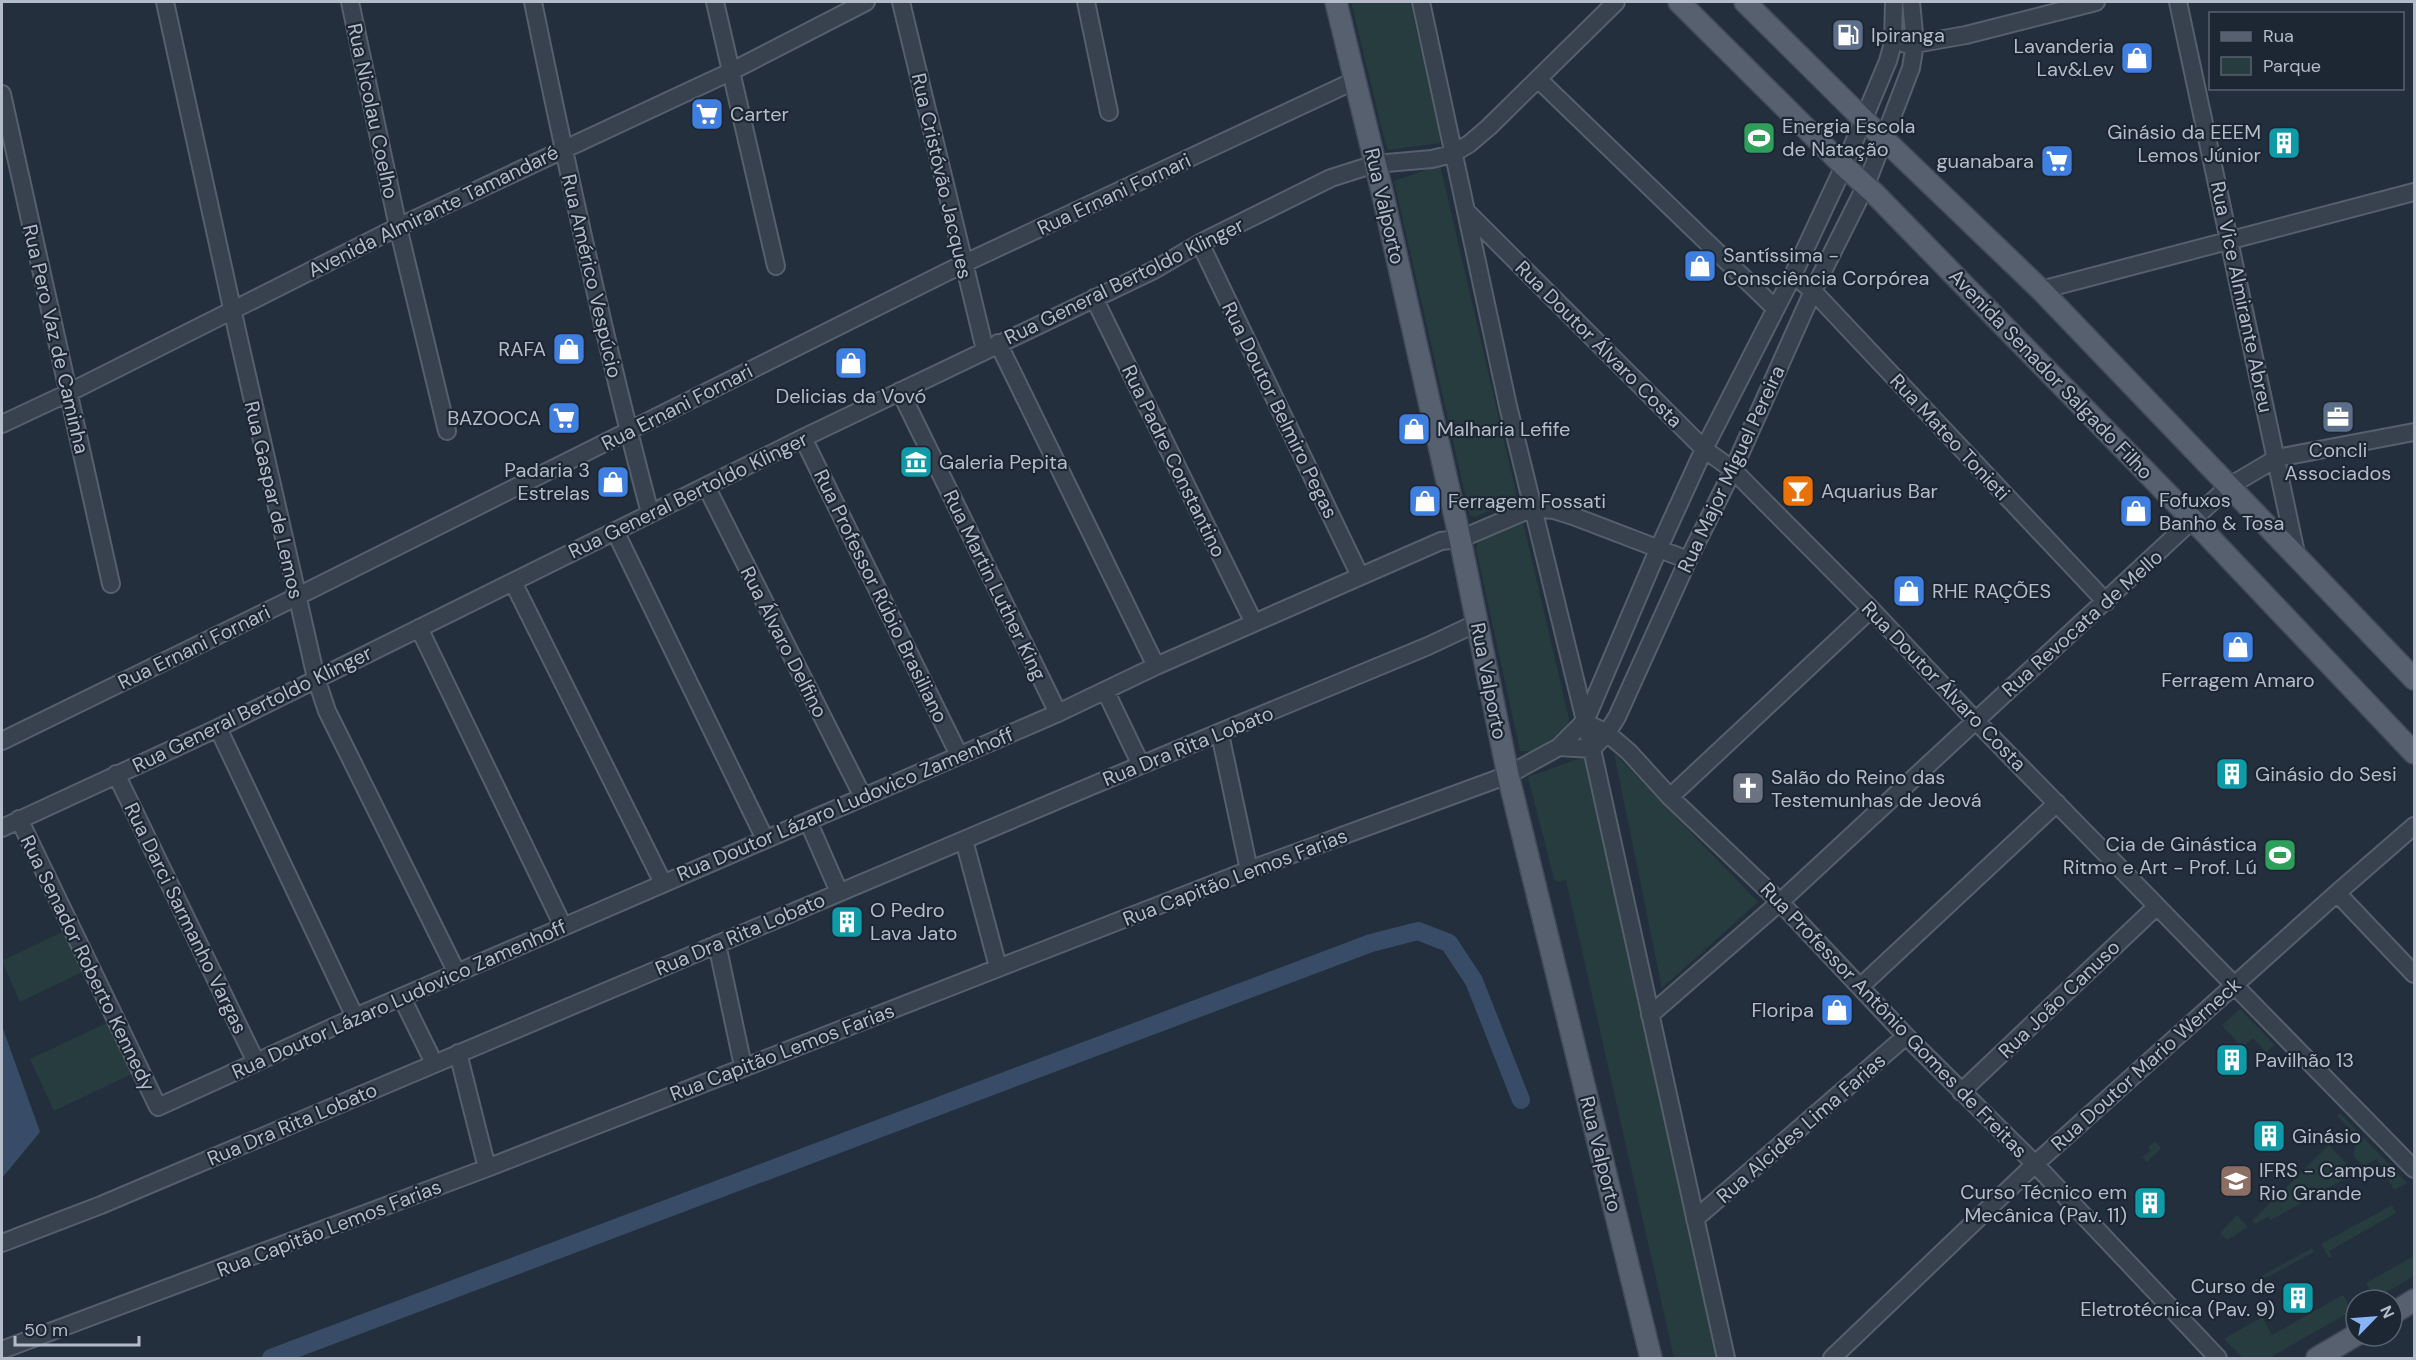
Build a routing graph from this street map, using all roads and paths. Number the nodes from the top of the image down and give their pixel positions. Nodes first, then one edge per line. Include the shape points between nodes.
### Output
1 (165, 2) edge
2 (350, 2) edge
3 (533, 2) edge
4 (715, 2) edge
5 (866, 2) edge
6 (901, 2) edge
7 (1086, 2) edge
8 (1336, 2) edge
9 (1421, 2) edge
10 (1616, 2) edge
11 (1679, 2) edge
12 (1745, 2) edge
13 (1894, 2) edge
14 (1911, 2) edge
15 (2097, 2) edge
16 (2178, 2) edge
17 (1893, 43) junction
18 (1915, 44) junction
19 (730, 72) junction
20 (1538, 79) junction
21 (1356, 81) junction
22 (2, 94) edge
23 (1109, 112) dead end
24 (1864, 120) junction
25 (1883, 138) junction
26 (563, 149) junction
27 (1452, 154) junction
28 (1375, 164) junction
29 (1844, 166) junction
30 (1866, 185) junction
31 (2415, 192) edge
32 (1466, 210) junction
33 (398, 227) junction
34 (2229, 240) junction
35 (1200, 243) junction
36 (963, 264) junction
37 (776, 266) dead end
38 (1793, 275) junction
39 (2041, 290) junction
40 (1813, 291) junction
41 (1094, 298) junction
42 (1775, 308) junction
43 (232, 309) junction
44 (991, 347) junction
45 (900, 392) junction
46 (69, 393) junction
47 (2, 424) edge
48 (447, 430) dead end
49 (628, 432) junction
50 (2415, 432) edge
51 (804, 438) junction
52 (1704, 449) junction
53 (2277, 458) junction
54 (1733, 470) junction
55 (706, 486) junction
56 (2228, 487) junction
57 (1533, 508) junction
58 (650, 513) junction
59 (2194, 521) junction
60 (615, 531) junction
61 (1460, 539) junction
62 (1658, 550) junction
63 (2297, 558) junction
64 (1688, 561) junction
65 (1360, 576) junction
66 (513, 582) junction
67 (111, 584) dead end
68 (296, 597) junction
69 (2106, 602) junction
70 (1871, 609) junction
71 (1477, 622) junction
72 (1254, 623) junction
73 (418, 628) junction
74 (1156, 666) junction
75 (316, 678) junction
76 (2415, 679) edge
77 (1106, 692) junction
78 (1058, 713) junction
79 (1975, 720) junction
80 (1584, 722) junction
81 (218, 728) junction
82 (1607, 733) junction
83 (1220, 734) junction
84 (2, 741) edge
85 (1559, 747) junction
86 (1592, 749) junction
87 (2415, 753) edge
88 (959, 755) junction
89 (1141, 765) junction
90 (116, 774) junction
91 (1508, 775) junction
92 (1670, 796) junction
93 (863, 797) junction
94 (2057, 803) junction
95 (19, 819) junction
96 (808, 821) junction
97 (2415, 826) edge
98 (2, 828) edge
99 (765, 839) junction
100 (964, 840) junction
101 (1249, 870) junction
102 (663, 883) junction
103 (839, 892) junction
104 (2337, 893) junction
105 (1780, 902) junction
106 (2157, 906) junction
107 (563, 926) junction
108 (717, 944) junction
109 (998, 968) junction
110 (457, 973) junction
111 (2415, 974) edge
112 (2234, 984) junction
113 (1860, 987) junction
114 (402, 998) junction
115 (1650, 1015) junction
116 (355, 1017) junction
117 (1906, 1036) junction
118 (458, 1053) junction
119 (256, 1062) junction
120 (434, 1063) junction
121 (743, 1066) junction
122 (1961, 1092) junction
123 (158, 1107) joint
124 (2035, 1164) junction
125 (487, 1168) junction
126 (2415, 1169) edge
127 (1695, 1219) junction
128 (2, 1242) edge
129 (2344, 1342) edge
130 (2, 1350) edge
131 (1651, 1359) edge
132 (1726, 1359) edge
133 (1833, 1359) edge
134 (2218, 1359) edge
135 (2317, 1359) edge

1 - 43 street, Rua Gaspar de Lemos
2 - 33 street, Rua Nicolau Coelho
3 - 26 street, Rua Américo Vespúcio
4 - 19 street
5 - 19 street, Avenida Almirante Tamandaré
6 - 36 street, Rua Cristóvão Jacques
7 - 23 street
8 - 21 main road, Rua Valporto
9 - 27 street
10 - 20 street
11 - 29 main road, Avenida Senador Salgado Filho
12 - 24 main road
13 - 17 street, Rua Major Miguel Pereira
14 - 18 street, Rua Major Miguel Pereira
15 - 18 street
16 - 34 street, Rua Vice Almirante Abreu
17 - 18 street
17 - 24 street, Rua Major Miguel Pereira
18 - 25 street, Rua Major Miguel Pereira via 1911,68
19 - 26 street, Avenida Almirante Tamandaré
19 - 37 street
20 - 27 street via 1490,127
20 - 42 street
21 - 28 main road, Rua Valporto
21 - 36 street, Rua Ernani Fornari
22 - 46 street, Rua Pero Vaz de Caminha
24 - 25 main road
24 - 29 street, Rua Major Miguel Pereira
25 - 30 street, Rua Major Miguel Pereira
25 - 39 main road
26 - 33 street, Avenida Almirante Tamandaré
26 - 49 street, Rua Américo Vespúcio
27 - 28 street, Rua General Bertoldo Klinger
27 - 32 street
28 - 35 street, Rua General Bertoldo Klinger via 1331,178
28 - 61 main road, Rua Valporto
29 - 30 main road, Avenida Senador Salgado Filho
29 - 38 street, Rua Major Miguel Pereira
30 - 40 street, Rua Major Miguel Pereira
30 - 59 main road, Avenida Senador Salgado Filho
31 - 34 street
32 - 52 street, Rua Doutor Álvaro Costa
32 - 57 street
33 - 43 street, Avenida Almirante Tamandaré
33 - 48 street, Rua Nicolau Coelho
34 - 39 street
34 - 53 street, Rua Vice Almirante Abreu
35 - 41 street, Rua General Bertoldo Klinger
35 - 65 street, Rua Doutor Belmiro Pegas
36 - 44 street, Rua Cristóvão Jacques
36 - 49 street, Rua Ernani Fornari
38 - 40 street, Rua Mateo Tonieti
38 - 42 street, Rua Major Miguel Pereira
39 - 56 main road
40 - 54 street, Rua Major Miguel Pereira
40 - 69 street, Rua Mateo Tonieti
41 - 44 street, Rua General Bertoldo Klinger
41 - 72 street, Rua Padre Constantino
42 - 52 street, Rua Major Miguel Pereira
43 - 46 street, Avenida Almirante Tamandaré
43 - 68 street, Rua Gaspar de Lemos
44 - 45 street, Rua General Bertoldo Klinger
44 - 74 street, Rua Cristóvão Jacques
45 - 51 street, Rua General Bertoldo Klinger
45 - 78 street, Rua Martin Luther King
46 - 47 street, Avenida Almirante Tamandaré
46 - 67 street, Rua Pero Vaz de Caminha
49 - 58 street, Rua Américo Vespúcio
49 - 68 street, Rua Ernani Fornari
50 - 53 street, Rua Revocata de Mello
51 - 55 street, Rua General Bertoldo Klinger
51 - 88 street, Rua Professor Rúbio Brasiliano
52 - 54 street, Rua Doutor Álvaro Costa
52 - 62 street, Rua Major Miguel Pereira
53 - 56 street, Rua Revocata de Mello
53 - 63 street, Rua Vice Almirante Abreu
54 - 64 street, Rua Major Miguel Pereira
54 - 70 street, Rua Doutor Álvaro Costa
55 - 58 street, Rua General Bertoldo Klinger
55 - 93 street, Rua Álvaro Delfino
56 - 59 street, Rua Revocata de Mello
56 - 63 main road
57 - 61 street, Rua Doutor Lázaro Ludovico Zamenhoff
57 - 62 street via 1573,516
57 - 80 street
58 - 60 street, Rua General Bertoldo Klinger
59 - 69 street, Rua Revocata de Mello
59 - 87 main road, Avenida Senador Salgado Filho
60 - 66 street, Rua General Bertoldo Klinger
60 - 99 street
61 - 65 street, Rua Doutor Lázaro Ludovico Zamenhoff via 1442,541
61 - 71 main road, Rua Valporto
62 - 64 street
62 - 80 street, Rua Major Miguel Pereira
63 - 76 main road
64 - 82 street, Rua Major Miguel Pereira
65 - 72 street, Rua Doutor Lázaro Ludovico Zamenhoff
66 - 73 street, Rua General Bertoldo Klinger
66 - 102 street
68 - 75 street, Rua Gaspar de Lemos
68 - 84 street, Rua Ernani Fornari
69 - 79 street, Rua Revocata de Mello
70 - 79 street, Rua Doutor Álvaro Costa
70 - 92 street
71 - 83 street, Rua Dra Rita Lobato
71 - 91 main road, Rua Valporto
72 - 74 street, Rua Doutor Lázaro Ludovico Zamenhoff
73 - 75 street, Rua General Bertoldo Klinger
73 - 107 street
74 - 77 street, Rua Doutor Lázaro Ludovico Zamenhoff
75 - 81 street, Rua General Bertoldo Klinger
75 - 110 street, Rua Gaspar de Lemos via 327,711
77 - 78 street, Rua Doutor Lázaro Ludovico Zamenhoff
77 - 89 street
78 - 88 street, Rua Doutor Lázaro Ludovico Zamenhoff
79 - 94 street, Rua Doutor Álvaro Costa
79 - 105 street, Rua Revocata de Mello
80 - 82 street, Rua Professor Antônio Gomes de Freitas
80 - 85 street, Rua Capitão Lemos Farias
80 - 86 street
81 - 90 street, Rua General Bertoldo Klinger
81 - 116 street
82 - 86 street, Rua Major Miguel Pereira
82 - 92 street, Rua Professor Antônio Gomes de Freitas
83 - 89 street, Rua Dra Rita Lobato
83 - 101 street
85 - 86 street
85 - 91 street, Rua Capitão Lemos Farias
86 - 115 street
88 - 93 street, Rua Doutor Lázaro Ludovico Zamenhoff
89 - 100 street, Rua Dra Rita Lobato
90 - 95 street, Rua General Bertoldo Klinger
90 - 119 street, Rua Darci Sarmanho Vargas
91 - 101 street, Rua Capitão Lemos Farias
91 - 131 main road, Rua Valporto
92 - 105 street, Rua Professor Antônio Gomes de Freitas
93 - 96 street, Rua Doutor Lázaro Ludovico Zamenhoff
94 - 106 street, Rua Doutor Álvaro Costa
94 - 113 street
95 - 98 street, Rua General Bertoldo Klinger
95 - 123 street, Rua Senador Roberto Kennedy
96 - 99 street, Rua Doutor Lázaro Ludovico Zamenhoff
96 - 103 street
97 - 104 street, Rua Doutor Mario Werneck
99 - 102 street, Rua Doutor Lázaro Ludovico Zamenhoff
100 - 103 street, Rua Dra Rita Lobato
100 - 109 street
101 - 109 street, Rua Capitão Lemos Farias
102 - 107 street, Rua Doutor Lázaro Ludovico Zamenhoff
103 - 108 street, Rua Dra Rita Lobato
104 - 111 street
104 - 112 street, Rua Doutor Mario Werneck
105 - 113 street, Rua Professor Antônio Gomes de Freitas
105 - 115 street, Rua Revocata de Mello
106 - 112 street, Rua Doutor Álvaro Costa
106 - 122 street, Rua João Canuso
107 - 110 street, Rua Doutor Lázaro Ludovico Zamenhoff
108 - 118 street, Rua Dra Rita Lobato
108 - 121 street
109 - 121 street, Rua Capitão Lemos Farias
110 - 114 street, Rua Doutor Lázaro Ludovico Zamenhoff
112 - 124 street, Rua Doutor Mario Werneck
112 - 126 street, Rua Doutor Álvaro Costa
113 - 117 street, Rua Professor Antônio Gomes de Freitas
114 - 116 street, Rua Doutor Lázaro Ludovico Zamenhoff
114 - 120 street
115 - 127 street
116 - 119 street, Rua Doutor Lázaro Ludovico Zamenhoff
117 - 122 street, Rua Professor Antônio Gomes de Freitas
117 - 127 street, Rua Alcides Lima Farias
118 - 120 street, Rua Dra Rita Lobato
118 - 125 street
119 - 123 street, Rua Doutor Lázaro Ludovico Zamenhoff
120 - 128 street, Rua Dra Rita Lobato via 101,1205
121 - 125 street, Rua Capitão Lemos Farias
122 - 124 street, Rua Professor Antônio Gomes de Freitas
124 - 133 street, Rua Doutor Mario Werneck
124 - 134 street, Rua Professor Antônio Gomes de Freitas
125 - 130 street, Rua Capitão Lemos Farias
127 - 132 street
129 - 135 main road

